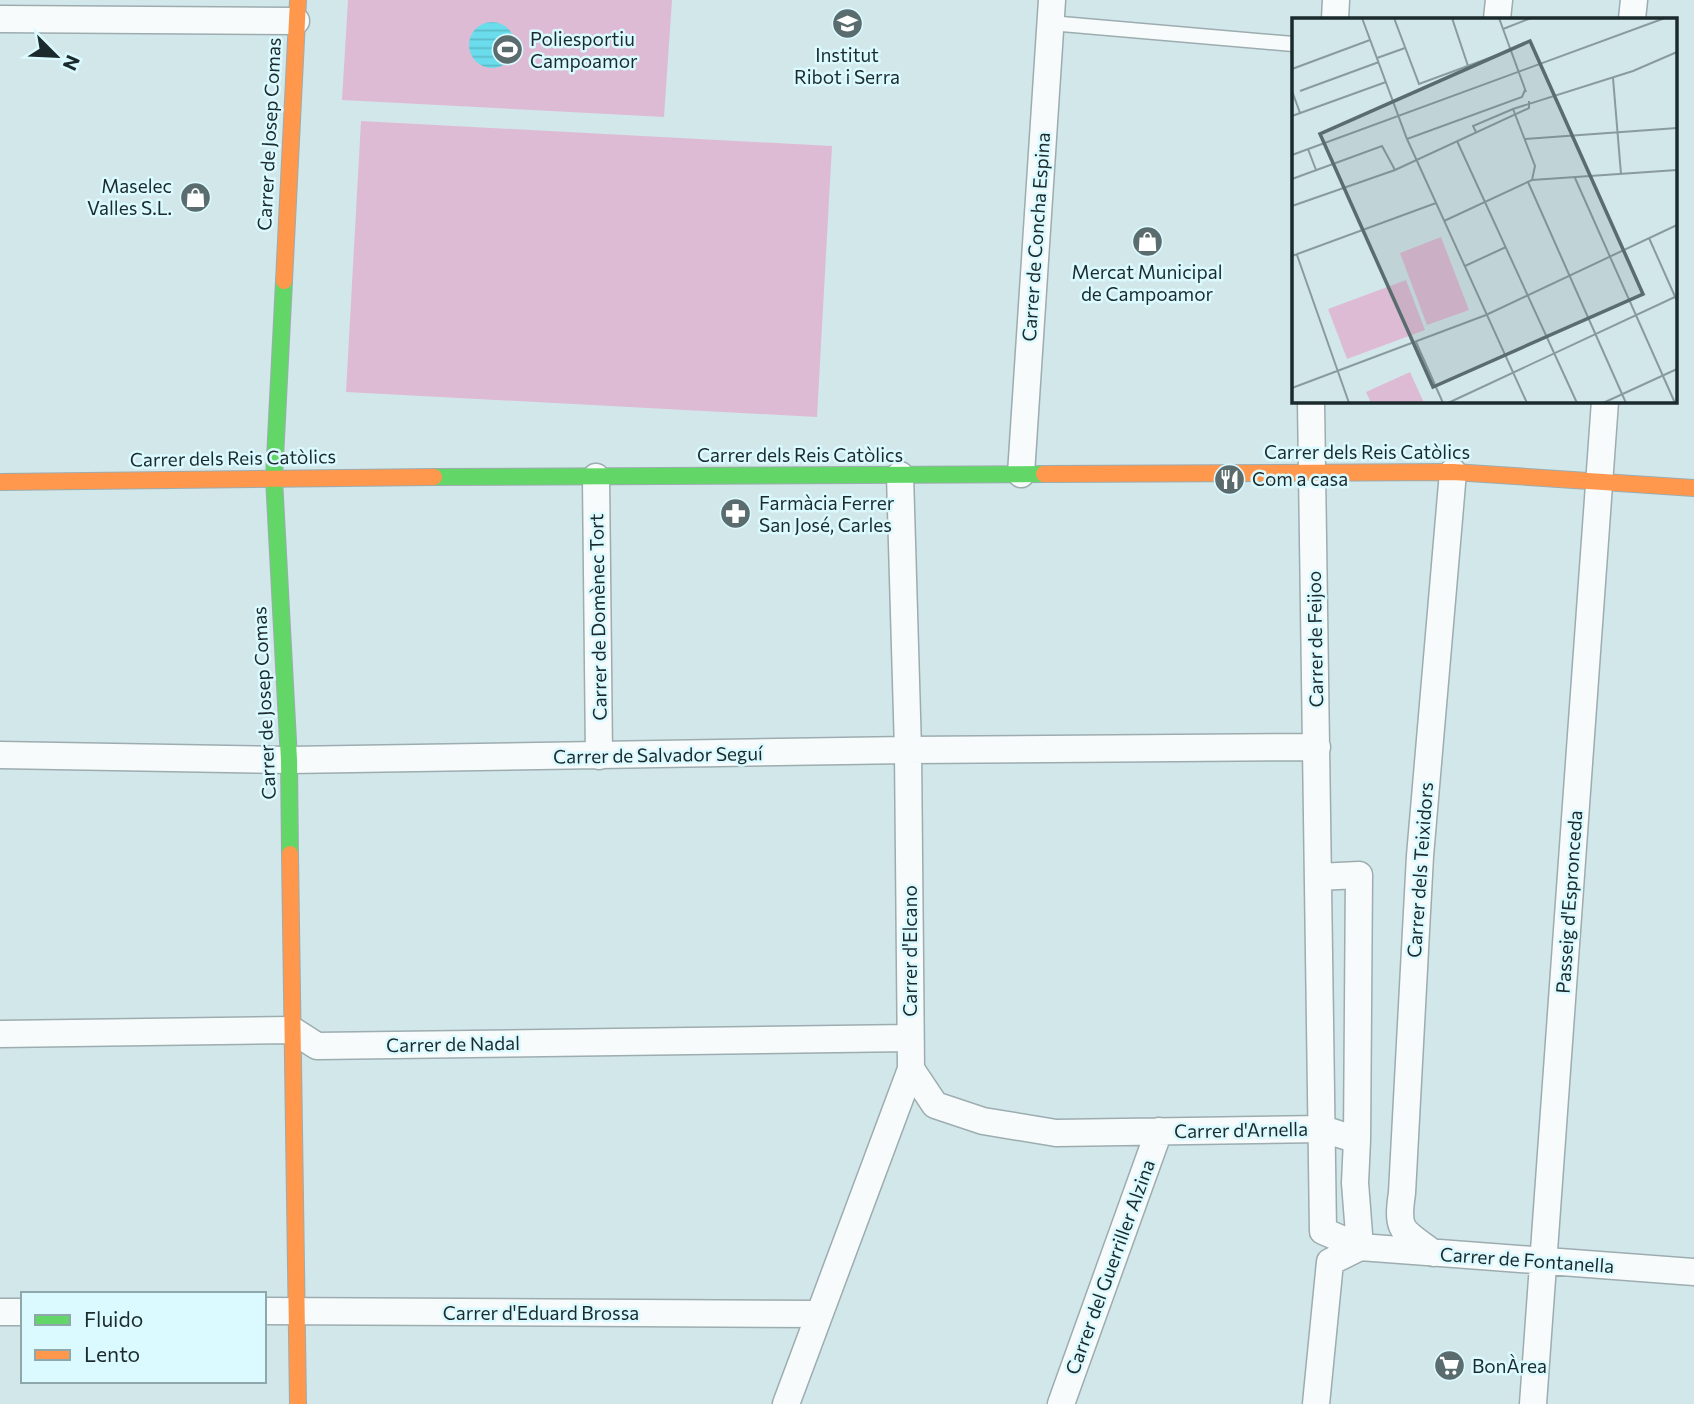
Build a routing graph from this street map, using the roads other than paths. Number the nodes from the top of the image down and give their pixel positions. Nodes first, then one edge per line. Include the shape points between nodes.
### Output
1 (1336, 0) edge
2 (1499, 0) edge
3 (1634, 0) edge
4 (297, 10) edge
5 (1051, 12) edge
6 (1335, 18) edge
7 (1497, 18) edge
8 (1632, 18) edge
9 (0, 19) edge
10 (1292, 44) edge
11 (1311, 402) edge
12 (1605, 402) edge
13 (1452, 472) junction
14 (1312, 473) junction
15 (1021, 474) junction
16 (900, 475) junction
17 (596, 477) junction
18 (274, 478) junction
19 (1600, 481) junction
20 (0, 482) edge
21 (1694, 488) edge
22 (1317, 747) junction
23 (908, 750) junction
24 (0, 755) edge
25 (599, 756) junction
26 (289, 760) junction
27 (1318, 877) junction
28 (292, 1030) junction
29 (0, 1034) edge
30 (911, 1039) junction
31 (911, 1069) junction
32 (1323, 1129) junction
33 (1159, 1130) junction
34 (1357, 1140) junction
35 (1360, 1247) junction
36 (1433, 1253) junction
37 (1543, 1261) junction
38 (1694, 1264) edge
39 (266, 1311) edge
40 (298, 1311) junction
41 (0, 1312) edge
42 (21, 1312) edge
43 (818, 1314) junction
44 (298, 1404) edge
45 (786, 1404) edge
46 (1061, 1404) edge
47 (1316, 1404) edge
48 (1533, 1404) edge

1 - 6 street
2 - 7 street
3 - 8 street
4 - 9 street
4 - 18 street, Carrer de Josep Comas
5 - 10 lane
5 - 15 street, Carrer de Concha Espina
11 - 14 street, Carrer de Feijoo
12 - 19 street, Passeig d'Espronceda
13 - 14 street, Carrer dels Reis Catòlics
13 - 19 street, Carrer dels Reis Catòlics
13 - 36 street, Carrer dels Teixidors via 1420,856 1398,1219 1405,1232
14 - 15 street, Carrer dels Reis Catòlics
14 - 22 street, Carrer de Feijoo
15 - 16 street, Carrer dels Reis Catòlics
16 - 17 street, Carrer dels Reis Catòlics
16 - 23 street, Carrer d'Elcano
17 - 18 street, Carrer dels Reis Catòlics
17 - 25 street, Carrer de Domènec Tort
18 - 20 street, Carrer dels Reis Catòlics
18 - 26 street, Carrer de Josep Comas
19 - 21 street, Carrer dels Reis Catòlics
19 - 37 street, Passeig d'Espronceda
22 - 23 street, Carrer de Salvador Seguí
22 - 27 street, Carrer de Feijoo
23 - 25 street, Carrer de Salvador Seguí
23 - 30 street, Carrer d'Elcano
24 - 26 street, Carrer de Salvador Seguí
25 - 26 street, Carrer de Salvador Seguí
26 - 28 street, Carrer de Josep Comas
27 - 32 street, Carrer de Feijoo
27 - 34 street via 1359,875
28 - 29 street, Carrer de Nadal
28 - 30 street, Carrer de Nadal via 317,1046
28 - 40 street, Carrer de Josep Comas
30 - 31 street, Carrer d'Elcano
31 - 33 street, Carrer d'Arnella via 935,1105 983,1121 1056,1133
31 - 43 street, Carrer d'Elcano
32 - 33 street, Carrer d'Arnella
32 - 34 street
32 - 35 street, Carrer de Feijoo via 1324,1231
33 - 46 street, Carrer del Guerriller Alzina
34 - 35 street
35 - 36 street, Carrer de Fontanella
35 - 47 street via 1330,1262
36 - 37 street, Carrer de Fontanella
37 - 38 street, Carrer de Fontanella
37 - 48 street, Passeig d'Espronceda
39 - 40 street, Carrer d'Eduard Brossa
40 - 43 street, Carrer d'Eduard Brossa
40 - 44 street, Carrer de Josep Comas
41 - 42 street
43 - 45 street, Carrer d'Elcano

